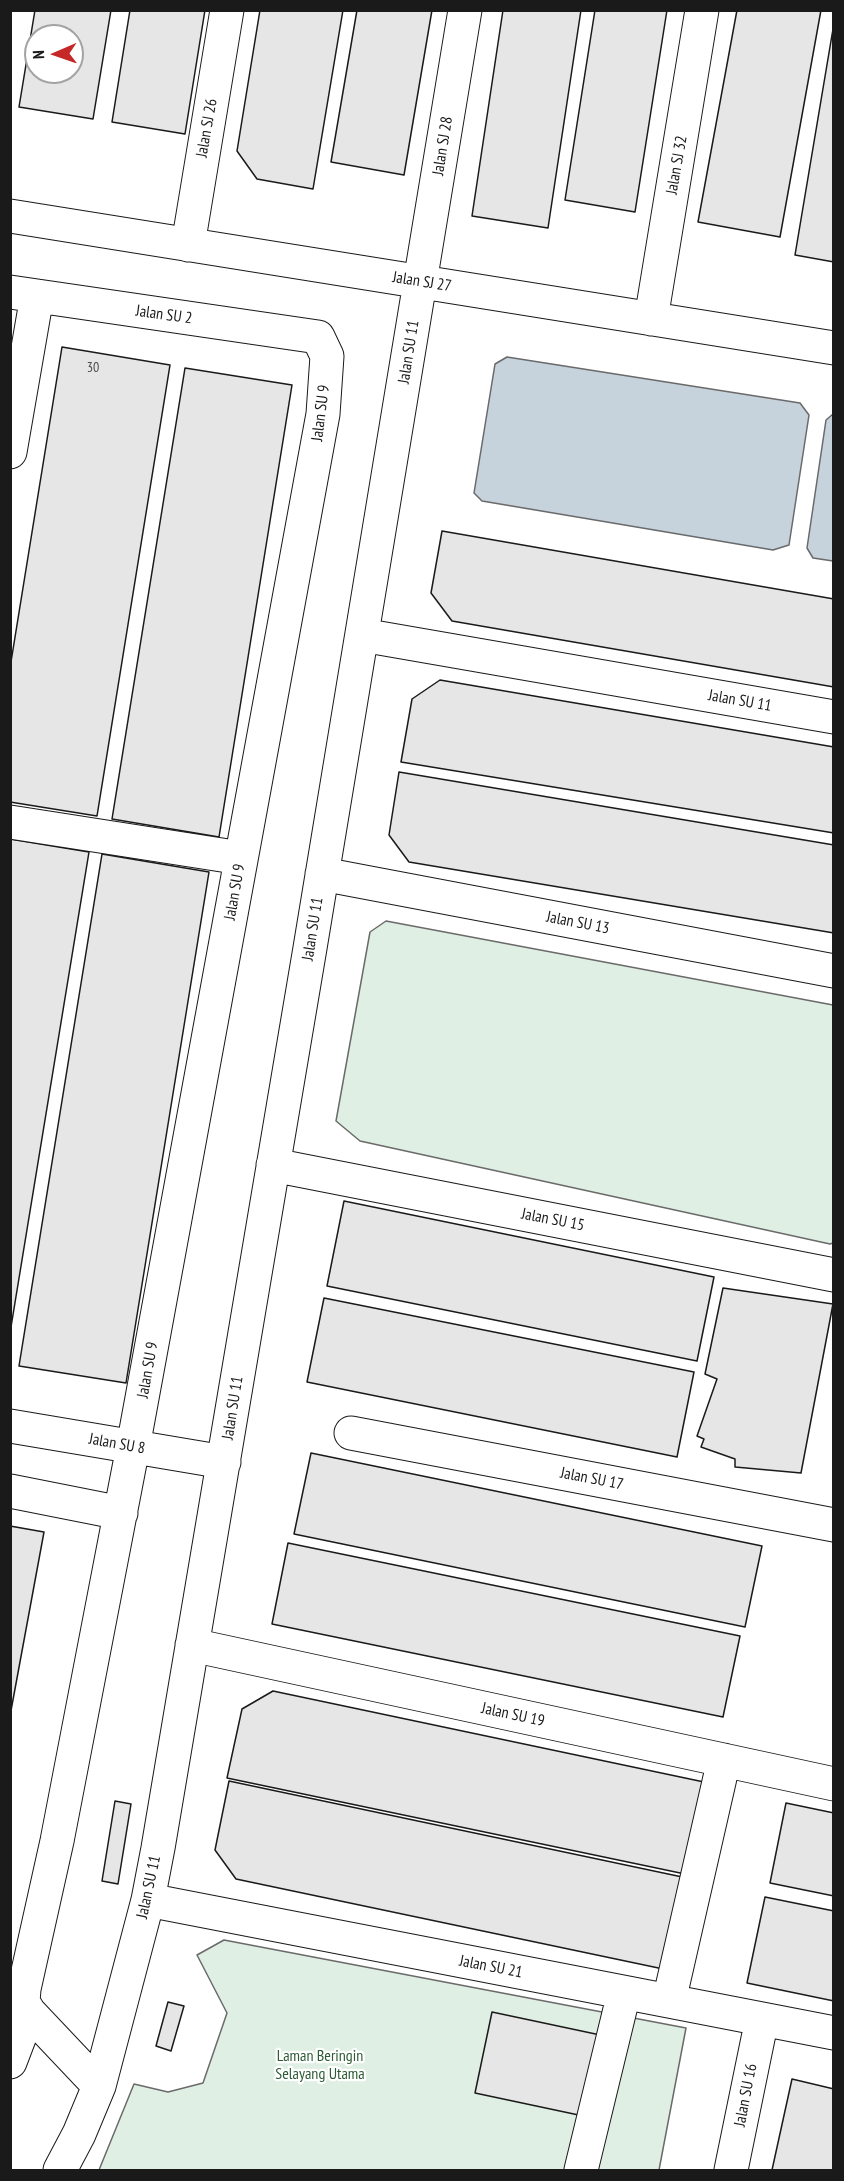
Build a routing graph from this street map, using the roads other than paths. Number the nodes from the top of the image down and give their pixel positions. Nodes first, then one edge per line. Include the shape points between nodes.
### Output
1 (227, 10) edge
2 (465, 10) edge
3 (702, 10) edge
4 (10, 216) edge
5 (188, 245) junction
6 (421, 282) junction
7 (24, 294) edge
8 (651, 319) junction
9 (318, 337) joint
10 (834, 348) edge
11 (10, 452) edge
12 (362, 634) junction
13 (834, 717) edge
14 (10, 822) edge
15 (241, 858) junction
16 (322, 874) junction
17 (834, 971) edge
18 (273, 1165) junction
19 (834, 1275) edge
20 (10, 1426) edge
21 (351, 1433) dead end
22 (134, 1447) junction
23 (224, 1462) junction
24 (10, 1491) edge
25 (106, 1510) junction
26 (834, 1525) edge
27 (192, 1645) junction
28 (724, 1760) junction
29 (832, 1774) edge
30 (148, 1900) junction
31 (624, 1993) junction
32 (669, 2001) junction
33 (30, 2012) junction
34 (762, 2019) junction
35 (834, 2033) edge
36 (10, 2062) edge
37 (99, 2086) junction
38 (60, 2170) edge
39 (581, 2170) edge
40 (731, 2170) edge

1 - 5 street, Jalan SJ 26
2 - 6 street, Jalan SJ 28
3 - 8 street, Jalan SJ 32
4 - 5 street, Jalan SJ 27
5 - 6 street, Jalan SJ 27
6 - 8 street, Jalan SJ 27
6 - 12 street, Jalan SU 11
7 - 9 street, Jalan SU 2
7 - 11 street
8 - 10 street, Jalan SJ 27
9 - 15 street, Jalan SU 9 via 327,356 323,414
12 - 13 street, Jalan SU 11
12 - 16 street, Jalan SU 11
14 - 15 street
15 - 22 street, Jalan SU 9
16 - 17 street, Jalan SU 13
16 - 18 street, Jalan SU 11
18 - 19 street, Jalan SU 15
18 - 23 street, Jalan SU 11
20 - 22 street, Jalan SU 8
21 - 26 street, Jalan SU 17
22 - 23 street, Jalan SU 8
22 - 25 street, Jalan SU 9
23 - 27 street, Jalan SU 11
24 - 25 street
25 - 33 street, Jalan SU 9 via 57,1841 24,1989 24,2002
27 - 28 street, Jalan SU 19
27 - 30 street, Jalan SU 11
28 - 29 street, Jalan SU 19
28 - 32 street
30 - 31 street, Jalan SU 21
30 - 37 street, Jalan SU 11
31 - 32 street, Jalan SU 21
31 - 39 street
32 - 34 street, Jalan SU 21
33 - 36 street
33 - 37 street
34 - 35 street, Jalan SU 21
34 - 40 street, Jalan SU 16
37 - 38 street, Jalan SU 11

